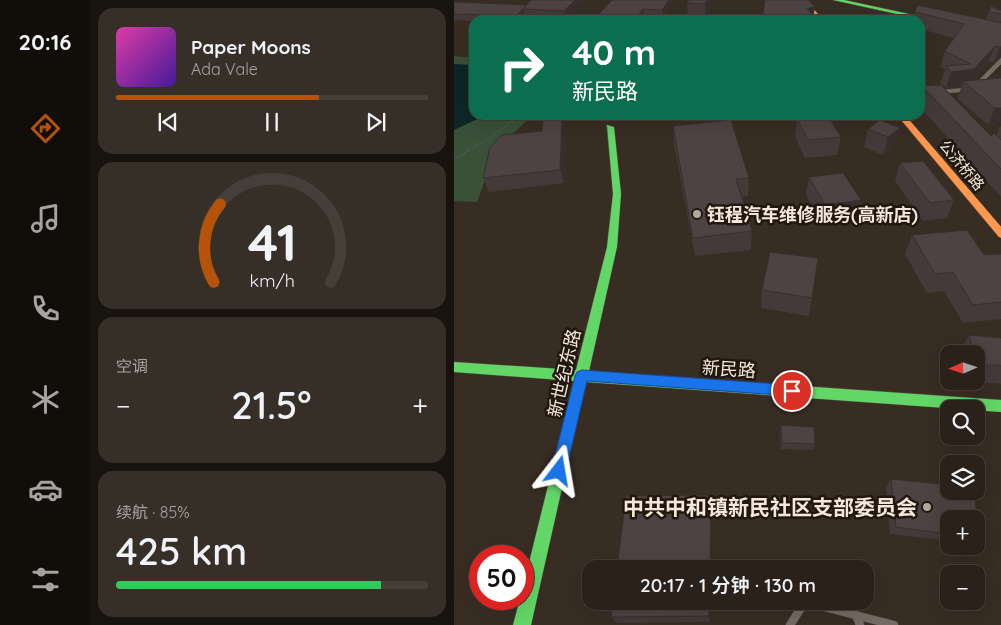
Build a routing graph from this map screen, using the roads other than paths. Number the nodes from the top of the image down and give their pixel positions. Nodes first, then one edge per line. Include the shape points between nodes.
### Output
1 (803, 0) edge
2 (836, 0) edge
3 (852, 1) edge
4 (816, 15) edge
5 (913, 15) edge
6 (925, 18) edge
7 (943, 22) edge
8 (1001, 59) edge
9 (925, 94) edge
10 (905, 120) edge
11 (610, 127) dead end
12 (1001, 235) edge
13 (454, 367) edge
14 (582, 376) junction
15 (1001, 406) edge
16 (856, 615) junction
17 (522, 625) edge
18 (790, 625) edge
19 (860, 625) edge
20 (894, 625) edge

1 - 4 main road
2 - 3 main road
3 - 5 main road
6 - 7 main road
8 - 9 street via 976,86
10 - 12 main road, 公济桥路
11 - 14 main road, 新世纪东路 via 616,194 612,247
13 - 14 main road, 新民路
14 - 15 main road, 新民路
14 - 17 main road, 新世纪东路
16 - 18 lane via 805,602
16 - 19 lane
16 - 20 lane

